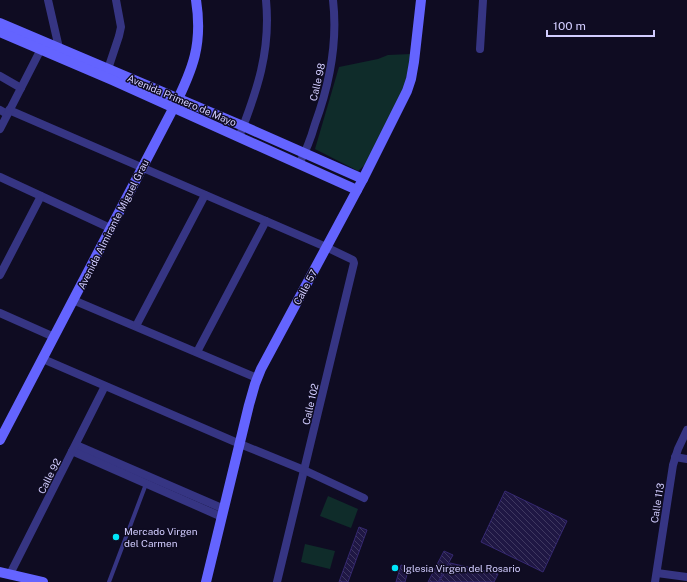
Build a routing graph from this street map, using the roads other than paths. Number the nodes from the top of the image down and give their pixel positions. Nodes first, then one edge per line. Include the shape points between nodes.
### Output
1 (48, 0) edge
2 (116, 0) edge
3 (196, 0) edge
4 (266, 0) edge
5 (333, 0) edge
6 (421, 0) edge
7 (483, 0) edge
8 (0, 23) edge
9 (0, 32) edge
10 (59, 48) junction
11 (41, 49) junction
12 (480, 49) dead end
13 (108, 69) junction
14 (0, 76) edge
15 (21, 88) junction
16 (176, 103) junction
17 (6, 111) edge
18 (243, 126) junction
19 (0, 129) edge
20 (239, 137) junction
21 (305, 154) junction
22 (299, 164) junction
23 (142, 168) junction
24 (0, 177) edge
25 (363, 179) junction
26 (357, 190) junction
27 (205, 195) junction
28 (41, 196) junction
29 (266, 221) junction
30 (110, 228) junction
31 (326, 247) junction
32 (0, 275) edge
33 (73, 300) junction
34 (0, 313) edge
35 (136, 326) junction
36 (54, 337) junction
37 (197, 352) junction
38 (43, 359) junction
39 (257, 378) junction
40 (105, 386) junction
41 (687, 430) edge
42 (0, 440) edge
43 (240, 444) junction
44 (74, 448) junction
45 (675, 457) junction
46 (687, 459) edge
47 (304, 470) junction
48 (146, 484) junction
49 (364, 498) dead end
50 (223, 513) junction
51 (657, 572) junction
52 (5, 573) edge
53 (687, 577) edge
54 (43, 582) edge
55 (109, 582) edge
56 (206, 582) edge
57 (277, 582) edge
58 (655, 582) edge

1 - 10 street
2 - 13 street via 121,28
3 - 16 street, Avenida Almirante Miguel Grau via 196,55
4 - 18 street via 268,29 265,54 256,94
5 - 21 street, Calle 98 via 335,35 330,73
6 - 25 street, Calle 57 via 410,84
7 - 12 street
8 - 10 street, Avenida Primero de Mayo
9 - 11 street, Avenida Primero de Mayo
10 - 13 street, Avenida Primero de Mayo
11 - 15 street
11 - 16 street, Avenida Primero de Mayo
13 - 16 street, Avenida Primero de Mayo
14 - 15 street
15 - 17 street
16 - 18 street, Avenida Primero de Mayo
16 - 20 street, Avenida Primero de Mayo
16 - 23 street, Avenida Almirante Miguel Grau
17 - 19 street
17 - 23 street
18 - 20 street
18 - 21 street, Avenida Primero de Mayo
20 - 22 street, Avenida Primero de Mayo
21 - 22 street, Calle 98
21 - 25 street, Avenida Primero de Mayo
22 - 26 street, Avenida Primero de Mayo
23 - 27 street
23 - 30 street, Avenida Almirante Miguel Grau
24 - 28 street
25 - 26 street, Calle 57
26 - 31 street, Calle 57
27 - 29 street
27 - 35 street
28 - 30 street
28 - 32 street
29 - 31 street
29 - 37 street
30 - 33 street, Avenida Almirante Miguel Grau
31 - 39 street, Calle 57
31 - 47 street, Calle 102 via 351,258 354,263
33 - 35 street
33 - 36 street, Avenida Almirante Miguel Grau
34 - 36 street
35 - 37 street
36 - 38 street, Avenida Almirante Miguel Grau
37 - 39 street
38 - 40 street
38 - 42 street, Avenida Almirante Miguel Grau
39 - 43 street, Calle 57
40 - 43 street
40 - 44 street, Calle 92
41 - 45 street, Calle 113
43 - 47 street
43 - 50 street, Calle 57
44 - 48 street
44 - 50 street
44 - 52 street, Calle 92
45 - 46 street
45 - 51 street, Calle 113
47 - 49 street
47 - 57 street, Calle 102
48 - 50 street
48 - 55 lane
50 - 56 street, Calle 57
51 - 53 street
51 - 58 street, Calle 113
52 - 54 street

